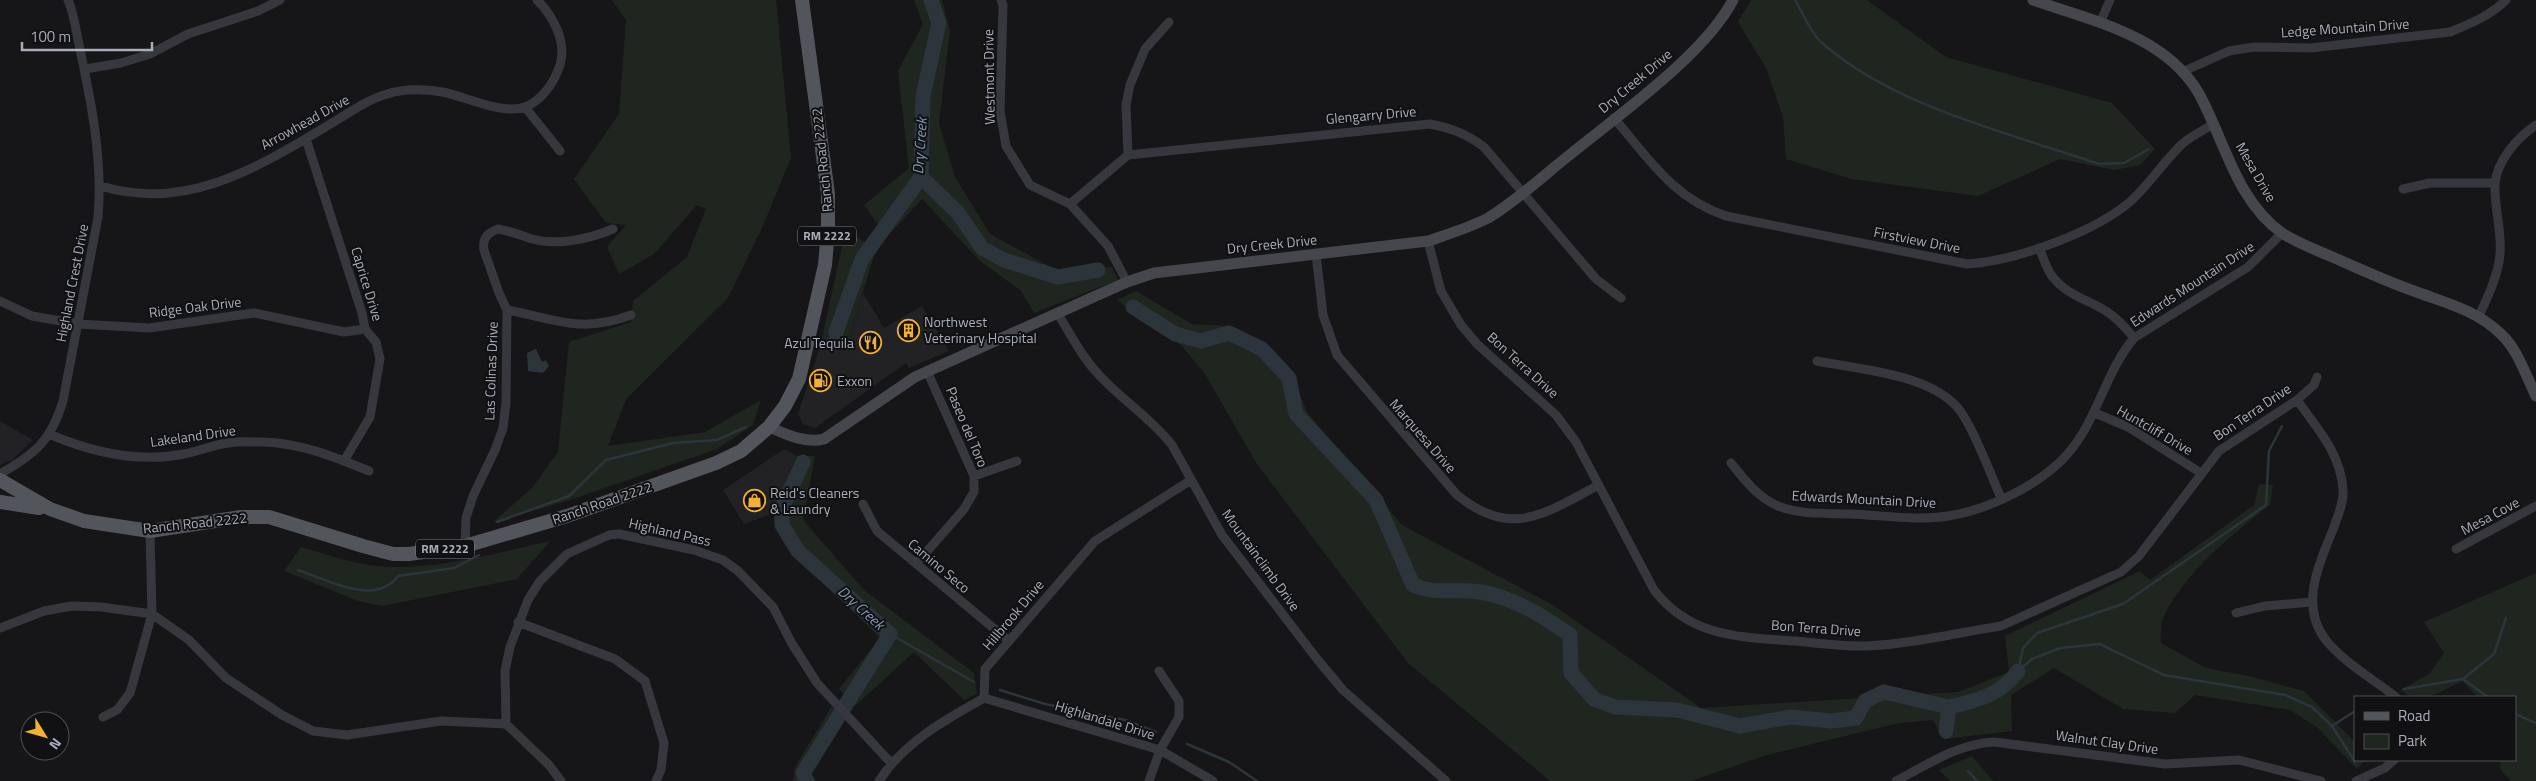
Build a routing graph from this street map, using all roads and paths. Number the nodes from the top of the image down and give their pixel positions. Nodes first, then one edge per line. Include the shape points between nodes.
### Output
1 (68, 0) edge
2 (280, 0) edge
3 (537, 0) edge
4 (802, 0) edge
5 (1733, 0) edge
6 (2033, 0) edge
7 (2110, 0) edge
8 (2506, 0) edge
9 (1004, 2) edge
10 (1169, 22) dead end
11 (2100, 23) junction
12 (84, 69) junction
13 (2182, 72) junction
14 (525, 107) junction
15 (1614, 118) junction
16 (2536, 124) edge
17 (2212, 125) junction
18 (306, 139) junction
19 (560, 151) dead end
20 (1128, 154) junction
21 (2495, 183) junction
22 (101, 186) junction
23 (2403, 189) dead end
24 (1522, 192) junction
25 (1070, 204) junction
26 (613, 230) dead end
27 (2282, 233) junction
28 (1428, 241) junction
29 (2039, 248) junction
30 (1316, 254) junction
31 (1127, 282) junction
32 (1622, 298) dead end
33 (0, 301) edge
34 (507, 310) junction
35 (1058, 314) junction
36 (631, 315) dead end
37 (2479, 316) junction
38 (78, 324) junction
39 (365, 329) junction
40 (2134, 338) junction
41 (1817, 361) dead end
42 (927, 371) junction
43 (2317, 377) dead end
44 (2536, 396) edge
45 (2297, 400) junction
46 (2095, 413) junction
47 (769, 427) junction
48 (49, 434) junction
49 (1017, 460) dead end
50 (344, 461) junction
51 (1731, 463) dead end
52 (370, 471) dead end
53 (2200, 473) junction
54 (0, 474) edge
55 (974, 476) junction
56 (0, 480) edge
57 (1191, 480) junction
58 (1598, 486) junction
59 (2001, 498) junction
60 (0, 502) edge
61 (863, 504) dead end
62 (2536, 506) edge
63 (50, 509) junction
64 (150, 531) junction
65 (465, 546) junction
66 (2456, 549) dead end
67 (916, 564) junction
68 (2312, 602) junction
69 (152, 614) junction
70 (2236, 614) dead end
71 (518, 622) junction
72 (0, 628) edge
73 (1009, 641) junction
74 (1159, 671) dead end
75 (2395, 696) edge
76 (984, 698) junction
77 (103, 717) dead end
78 (506, 724) junction
79 (1160, 750) junction
80 (2393, 761) edge
81 (891, 763) junction
82 (561, 781) edge
83 (656, 781) edge
84 (879, 781) edge
85 (1149, 781) edge
86 (1213, 781) edge
87 (1446, 781) edge
88 (1896, 781) edge
89 (2321, 781) edge
90 (2356, 781) edge

1 - 12 street, Highland Crest Drive
2 - 12 street via 188,34 150,54
3 - 14 street via 548,11 556,27 562,59 550,86
4 - 47 main road, Ranch Road 2222 / RM 2222 via 828,194 828,231 825,265 798,379 785,406
5 - 15 street, Dry Creek Drive via 1711,32 1680,63
6 - 11 street, Mesa Drive
7 - 11 street
8 - 13 street, Ledge Mountain Drive via 2470,24 2450,32 2311,48 2254,47 2229,51
9 - 25 street, Westmont Drive via 1000,111 1006,146 1030,185
10 - 20 street via 1145,49 1130,85 1126,105
11 - 13 street, Mesa Drive via 2146,43
12 - 22 street, Highland Crest Drive
13 - 17 street, Mesa Drive via 2198,92
14 - 18 street, Arrowhead Drive via 493,106 444,92 402,90 369,102
14 - 19 street
15 - 24 street, Dry Creek Drive
15 - 29 street, Firstview Drive via 1671,185 1688,199 1726,216 1954,262 1992,262
16 - 21 street via 2513,145
17 - 27 street, Mesa Drive via 2252,201
17 - 29 street, Firstview Drive via 2181,144 2131,200 2107,217
18 - 22 street, Arrowhead Drive via 228,179 200,188 151,195 125,193
18 - 39 street, Caprice Drive
20 - 24 street, Glengarry Drive via 1430,124 1451,128 1470,137 1496,160
20 - 25 street
21 - 23 street via 2430,183
21 - 37 street via 2500,252 2493,285
22 - 38 street, Highland Crest Drive
24 - 28 street, Dry Creek Drive via 1488,217
24 - 32 street, Glengarry Drive via 1596,280
25 - 31 street, Westmont Drive via 1108,246
26 - 34 street, Las Colinas Drive via 587,238 548,241 498,229 492,232 483,244
27 - 37 street, Mesa Drive via 2368,273
27 - 40 street, Edwards Mountain Drive via 2248,267
28 - 30 street, Dry Creek Drive
28 - 58 street, Bon Terra Drive via 1441,291 1460,325 1556,415 1576,442
29 - 40 street via 2050,274 2061,286 2077,298 2105,310
30 - 31 street, Dry Creek Drive via 1170,270
30 - 58 street, Marquesa Drive via 1323,315 1337,355 1456,496 1475,510 1494,518 1510,519 1543,514
31 - 35 street, Dry Creek Drive
33 - 38 street, Ridge Oak Drive via 32,316
34 - 36 street via 580,326 597,325
34 - 65 street, Las Colinas Drive via 503,428 473,496 466,518
35 - 42 street, Dry Creek Drive
35 - 57 street, Mountainclimb Drive via 1085,360 1162,432
37 - 44 street, Mesa Drive via 2512,348
38 - 39 street, Ridge Oak Drive via 149,328 254,313 344,332
38 - 48 street, Highland Crest Drive via 63,401
39 - 50 street, Caprice Drive via 379,351 377,385 370,417
40 - 46 street, Edwards Mountain Drive via 2121,354
41 - 59 street via 1914,381 1941,393 1962,414
42 - 47 street, Dry Creek Drive via 824,439 798,438
42 - 55 street, Paseo del Toro
43 - 45 street, Bon Terra Drive via 2314,385
45 - 53 street, Bon Terra Drive via 2219,451
45 - 68 street via 2335,455 2344,492 2316,574
46 - 53 street, Huntcliff Drive via 2144,436
46 - 59 street, Edwards Mountain Drive via 2074,447 2056,466 2037,481
47 - 65 main road, Ranch Road 2222 / RM 2222 via 741,451 716,464 567,516
48 - 50 street, Lakeland Drive via 70,443 128,456 154,457 229,443 264,442 310,449
48 - 54 street, Highland Crest Drive via 41,447
49 - 55 street
50 - 52 street, Lakeland Drive
51 - 59 street, Edwards Mountain Drive via 1765,499 1790,510 1936,517 1976,508
53 - 58 street, Bon Terra Drive via 2139,556 2121,572 2001,626 1866,646 1725,634 1682,617 1666,606 1654,590
55 - 67 street, Paseo del Toro via 974,492 964,509
56 - 63 main road, Ranch Road 2222 / RM 2222
57 - 73 street, Hillbrook Drive via 1094,541
57 - 87 street, Mountainclimb Drive via 1222,535 1343,690
60 - 63 main road, RM 2222
61 - 67 street, Camino Seco via 877,532
62 - 66 street, Mesa Cove
63 - 64 main road, Ranch Road 2222 / RM 2222 via 84,521
64 - 65 main road, Ranch Road 2222 / RM 2222 via 242,517 269,517 330,538 393,554 424,554
64 - 69 street
67 - 73 street, Camino Seco
68 - 70 street via 2265,606
68 - 75 street via 2326,639
69 - 72 street via 72,606 44,611
69 - 77 street via 130,693 117,710
69 - 78 street via 189,640 226,678 313,731 347,735 441,721
71 - 78 street, Highland Pass via 505,671
71 - 81 street, Highland Pass via 528,600 552,567 566,554 609,535 619,534 694,550 723,560 773,607 817,683
71 - 83 street via 615,659 645,681 664,743 661,770
73 - 76 street, Hillbrook Drive via 985,669
74 - 79 street via 1179,701 1179,717
76 - 79 street, Highlandale Drive
76 - 81 street via 938,724
78 - 82 street
79 - 85 street
79 - 86 street, Highlandale Drive
80 - 90 street
81 - 84 street
88 - 89 street, Walnut Clay Drive via 1951,752 1978,743 1994,742 2165,764 2239,760

